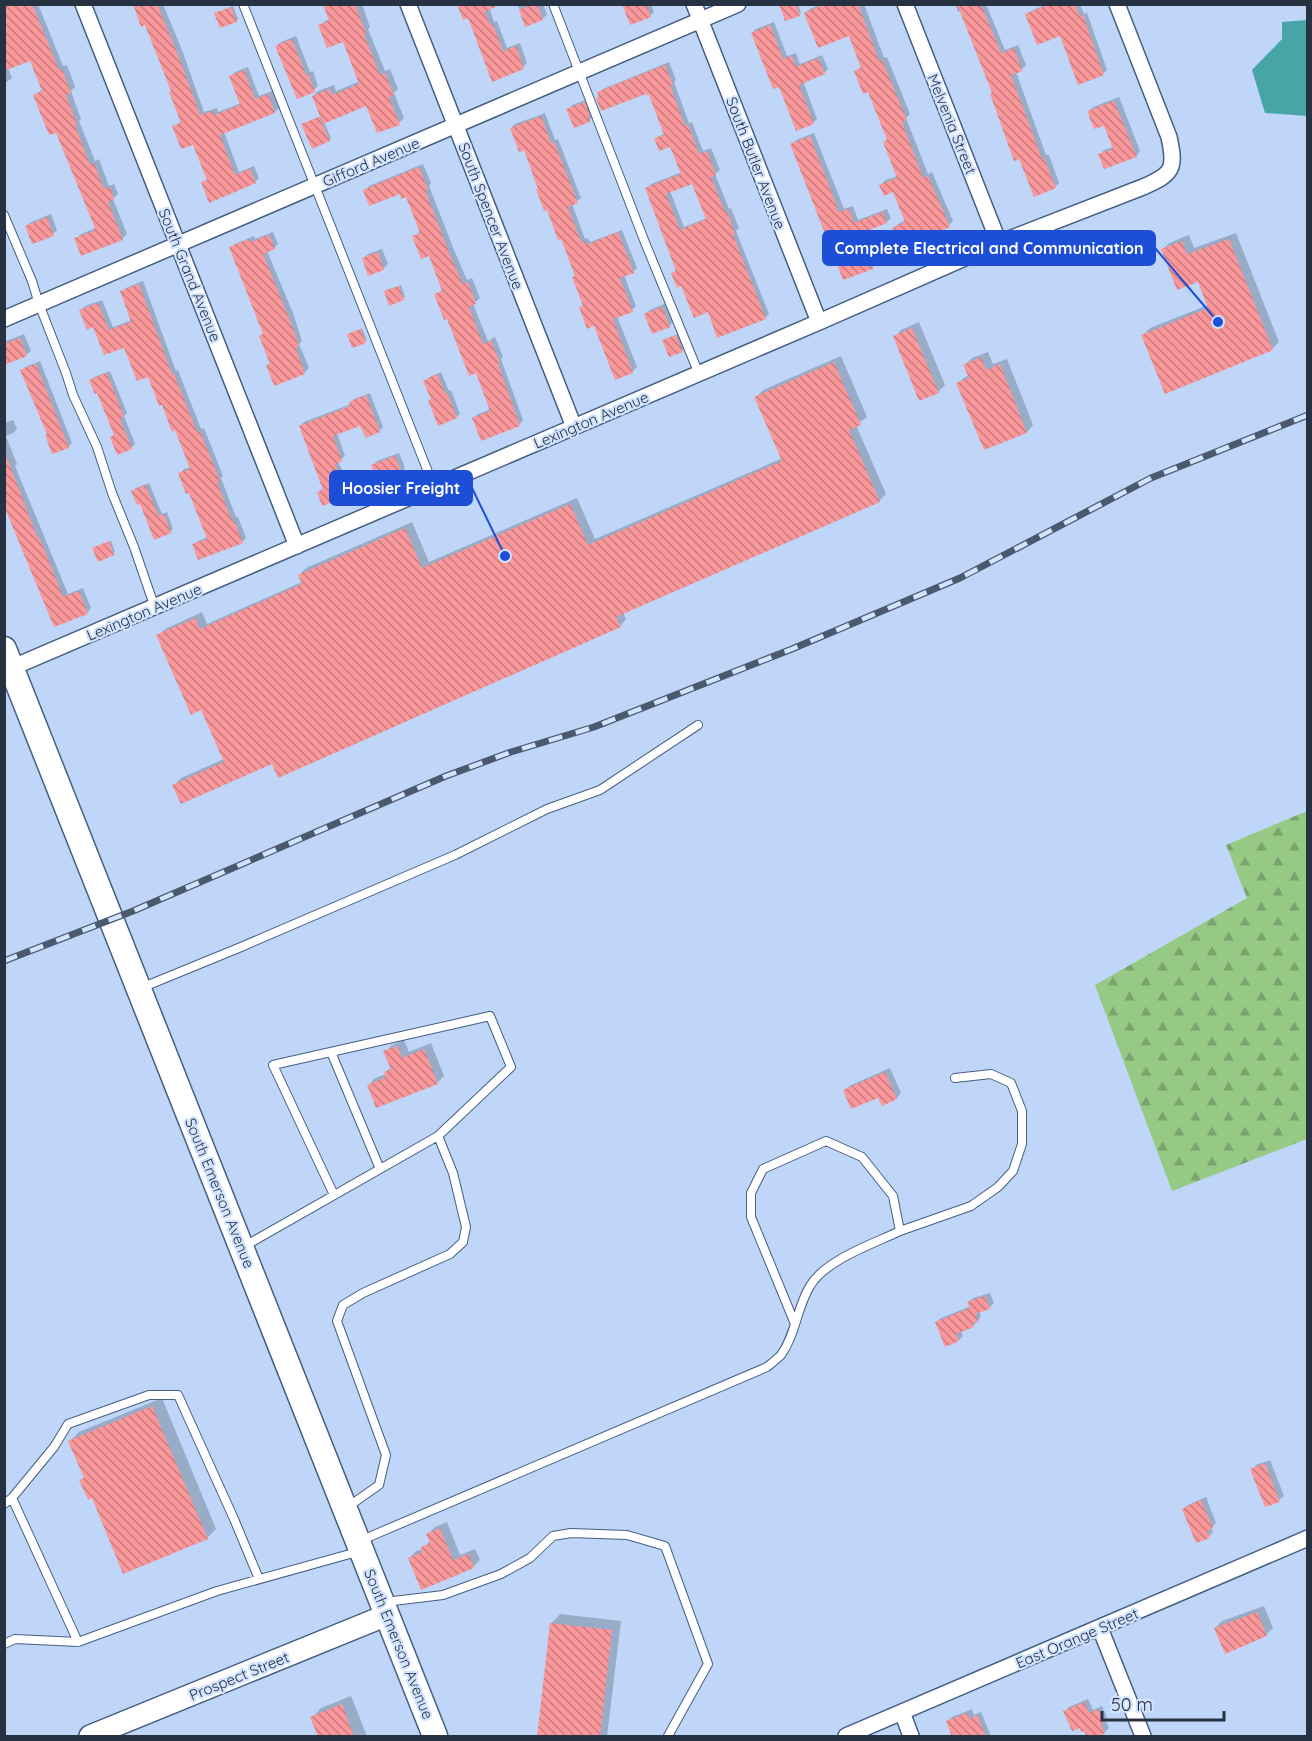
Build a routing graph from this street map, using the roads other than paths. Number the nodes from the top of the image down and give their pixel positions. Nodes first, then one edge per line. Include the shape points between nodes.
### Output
1 (83, 4) edge
2 (243, 4) edge
3 (408, 4) edge
4 (553, 4) edge
5 (694, 4) edge
6 (738, 4) edge
7 (905, 4) edge
8 (1117, 4) edge
9 (700, 21) junction
10 (580, 72) junction
11 (456, 126) junction
12 (314, 186) junction
13 (4, 215) edge
14 (999, 243) junction
15 (178, 245) junction
16 (39, 304) junction
17 (4, 319) edge
18 (819, 322) junction
19 (699, 374) junction
20 (574, 427) junction
21 (434, 488) junction
22 (297, 546) junction
23 (154, 608) junction
24 (7, 663) edge
25 (698, 725) dead end
26 (139, 989) junction
27 (331, 1052) junction
28 (955, 1078) dead end
29 (438, 1136) junction
30 (380, 1169) junction
31 (334, 1195) junction
32 (900, 1231) junction
33 (242, 1248) junction
34 (795, 1324) junction
35 (12, 1498) junction
36 (4, 1504) edge
37 (345, 1509) junction
38 (1308, 1538) edge
39 (360, 1546) junction
40 (259, 1579) junction
41 (384, 1609) junction
42 (1100, 1628) junction
43 (78, 1642) junction
44 (4, 1644) edge
45 (902, 1712) junction
46 (90, 1737) edge
47 (435, 1737) edge
48 (668, 1737) edge
49 (846, 1737) edge
50 (911, 1737) edge
51 (1143, 1737) edge

1 - 15 street, South Grand Avenue
2 - 12 lane
3 - 11 street, South Spencer Avenue
4 - 10 lane
5 - 9 street, South Butler Avenue
6 - 9 street, Gifford Avenue
7 - 14 street, Melvenia Street
8 - 14 street, Lexington Avenue via 1169,137 1173,165 1165,176 1152,183
9 - 10 street, Gifford Avenue
9 - 18 street, South Butler Avenue
10 - 11 street, Gifford Avenue
10 - 19 lane
11 - 12 street, Gifford Avenue
11 - 20 street, South Spencer Avenue
12 - 15 street, Gifford Avenue
12 - 21 lane
13 - 16 lane
14 - 18 street, Lexington Avenue
15 - 16 street, Gifford Avenue
15 - 22 street, South Grand Avenue
16 - 17 street, Gifford Avenue
16 - 23 lane via 97,447
18 - 19 street, Lexington Avenue
19 - 20 street, Lexington Avenue
20 - 21 street, Lexington Avenue
21 - 22 street, Lexington Avenue
22 - 23 street, Lexington Avenue
23 - 24 street, Lexington Avenue
24 - 26 main road, South Emerson Avenue
25 - 26 lane via 600,790 547,809 455,855
26 - 33 main road, South Emerson Avenue
27 - 29 lane via 490,1016 511,1067
27 - 30 lane
27 - 31 lane via 273,1065
28 - 32 lane via 991,1074 1011,1083 1022,1111 1022,1144 1013,1171 971,1206
29 - 30 lane
29 - 37 lane via 453,1173 466,1227 463,1242 450,1254 343,1305 337,1321 386,1455 379,1485
30 - 31 lane
31 - 33 lane
32 - 34 lane via 820,1272 809,1287
32 - 34 lane via 893,1196 862,1157 826,1141 763,1169 751,1193 752,1216
33 - 37 main road, South Emerson Avenue
34 - 39 lane via 781,1355 767,1367
35 - 36 lane
35 - 40 lane via 68,1424 149,1395 178,1395
35 - 43 lane
37 - 39 main road, South Emerson Avenue
38 - 42 street, East Orange Street
39 - 40 lane
39 - 41 main road, South Emerson Avenue
40 - 43 lane
41 - 46 main road, Prospect Street via 128,1726
41 - 47 main road, South Emerson Avenue
41 - 48 lane via 443,1596 501,1574 530,1558 553,1536 627,1535 665,1546 708,1664
42 - 45 street, East Orange Street
42 - 51 street
43 - 44 lane via 15,1639
45 - 49 street, East Orange Street
45 - 50 street

